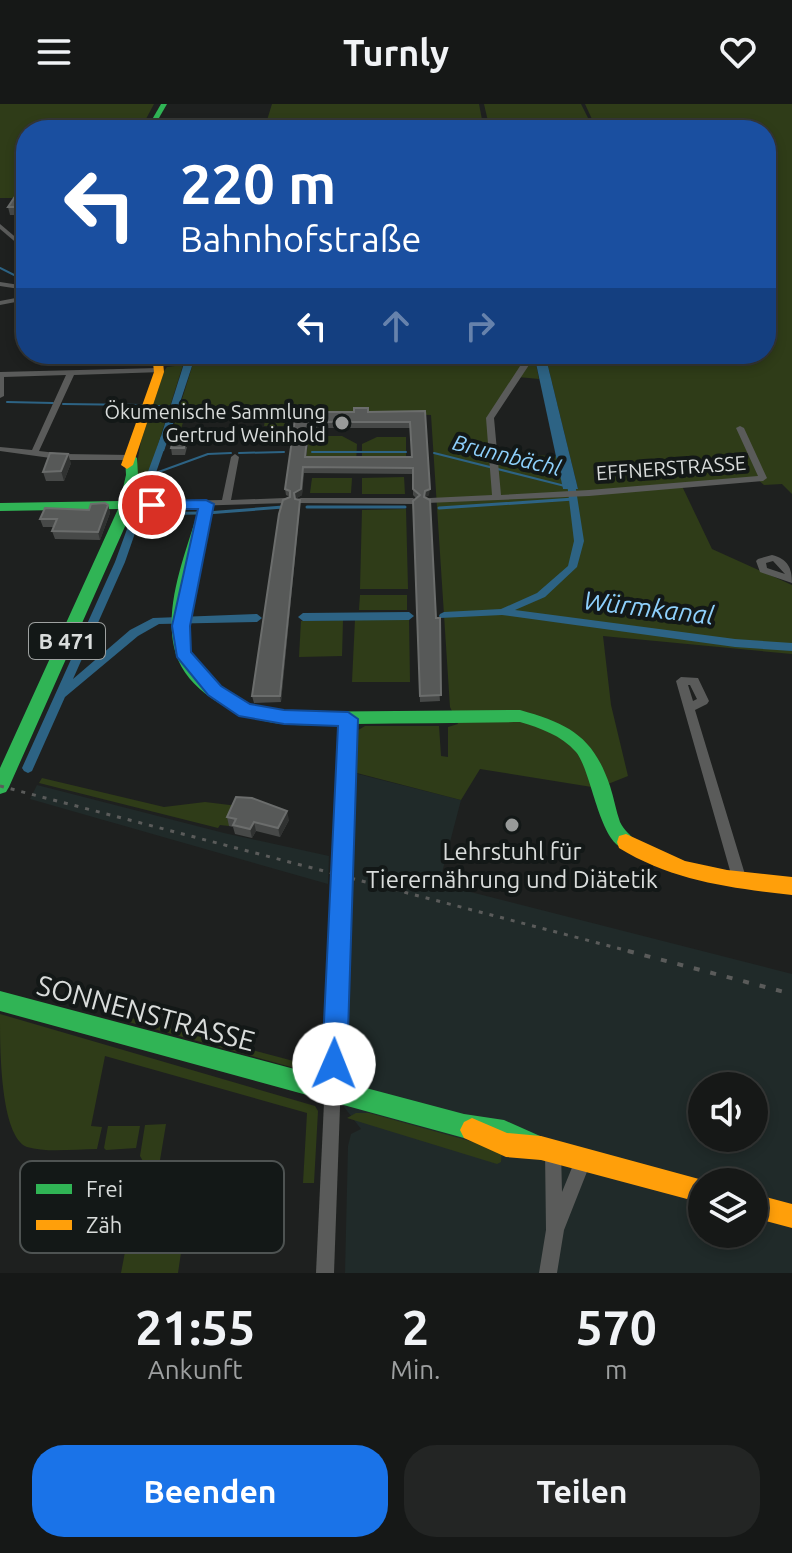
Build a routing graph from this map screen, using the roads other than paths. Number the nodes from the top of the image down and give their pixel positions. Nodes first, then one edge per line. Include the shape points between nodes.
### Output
1 (0, 226) edge
2 (16, 240) edge
3 (158, 364) edge
4 (525, 365) dead end
5 (159, 370) junction
6 (71, 373) junction
7 (0, 374) edge
8 (0, 396) edge
9 (740, 428) dead end
10 (0, 449) edge
11 (35, 452) junction
12 (235, 457) dead end
13 (131, 458) junction
14 (497, 498) junction
15 (285, 501) edge
16 (301, 501) edge
17 (413, 501) edge
18 (430, 501) edge
19 (226, 503) junction
20 (126, 505) junction
21 (0, 507) edge
22 (205, 510) junction
23 (689, 708) dead end
24 (348, 719) junction
25 (0, 787) edge
26 (740, 881) junction
27 (792, 886) edge
28 (0, 1001) edge
29 (332, 1092) junction
30 (547, 1149) junction
31 (584, 1159) junction
32 (688, 1187) edge
33 (768, 1210) edge
34 (792, 1216) edge
35 (555, 1230) junction
36 (325, 1273) edge
37 (548, 1273) edge

1 - 2 street
3 - 5 main road
4 - 14 street via 490,418
5 - 6 street
5 - 13 main road, B 471
6 - 7 street
6 - 11 street
7 - 8 street
9 - 14 street, EFFNERSTRASSE via 763,478
10 - 11 street
11 - 13 street
12 - 19 street
13 - 20 main road, B 471
14 - 18 street, EFFNERSTRASSE
15 - 19 street
16 - 17 street
19 - 22 street
20 - 21 main road
20 - 22 street
20 - 25 main road, B 471
22 - 24 main road via 182,620 188,662 237,708 284,717
23 - 26 street
24 - 26 main road via 520,716 548,722 583,743 598,765 614,834 646,856
24 - 29 street
26 - 27 main road
28 - 29 main road, SONNENSTRASSE
29 - 30 main road, SONNENSTRASSE via 464,1126 494,1142
29 - 36 street
30 - 31 main road, SONNENSTRASSE
30 - 35 street
31 - 32 main road, SONNENSTRASSE
31 - 35 street
33 - 34 main road
35 - 37 street

